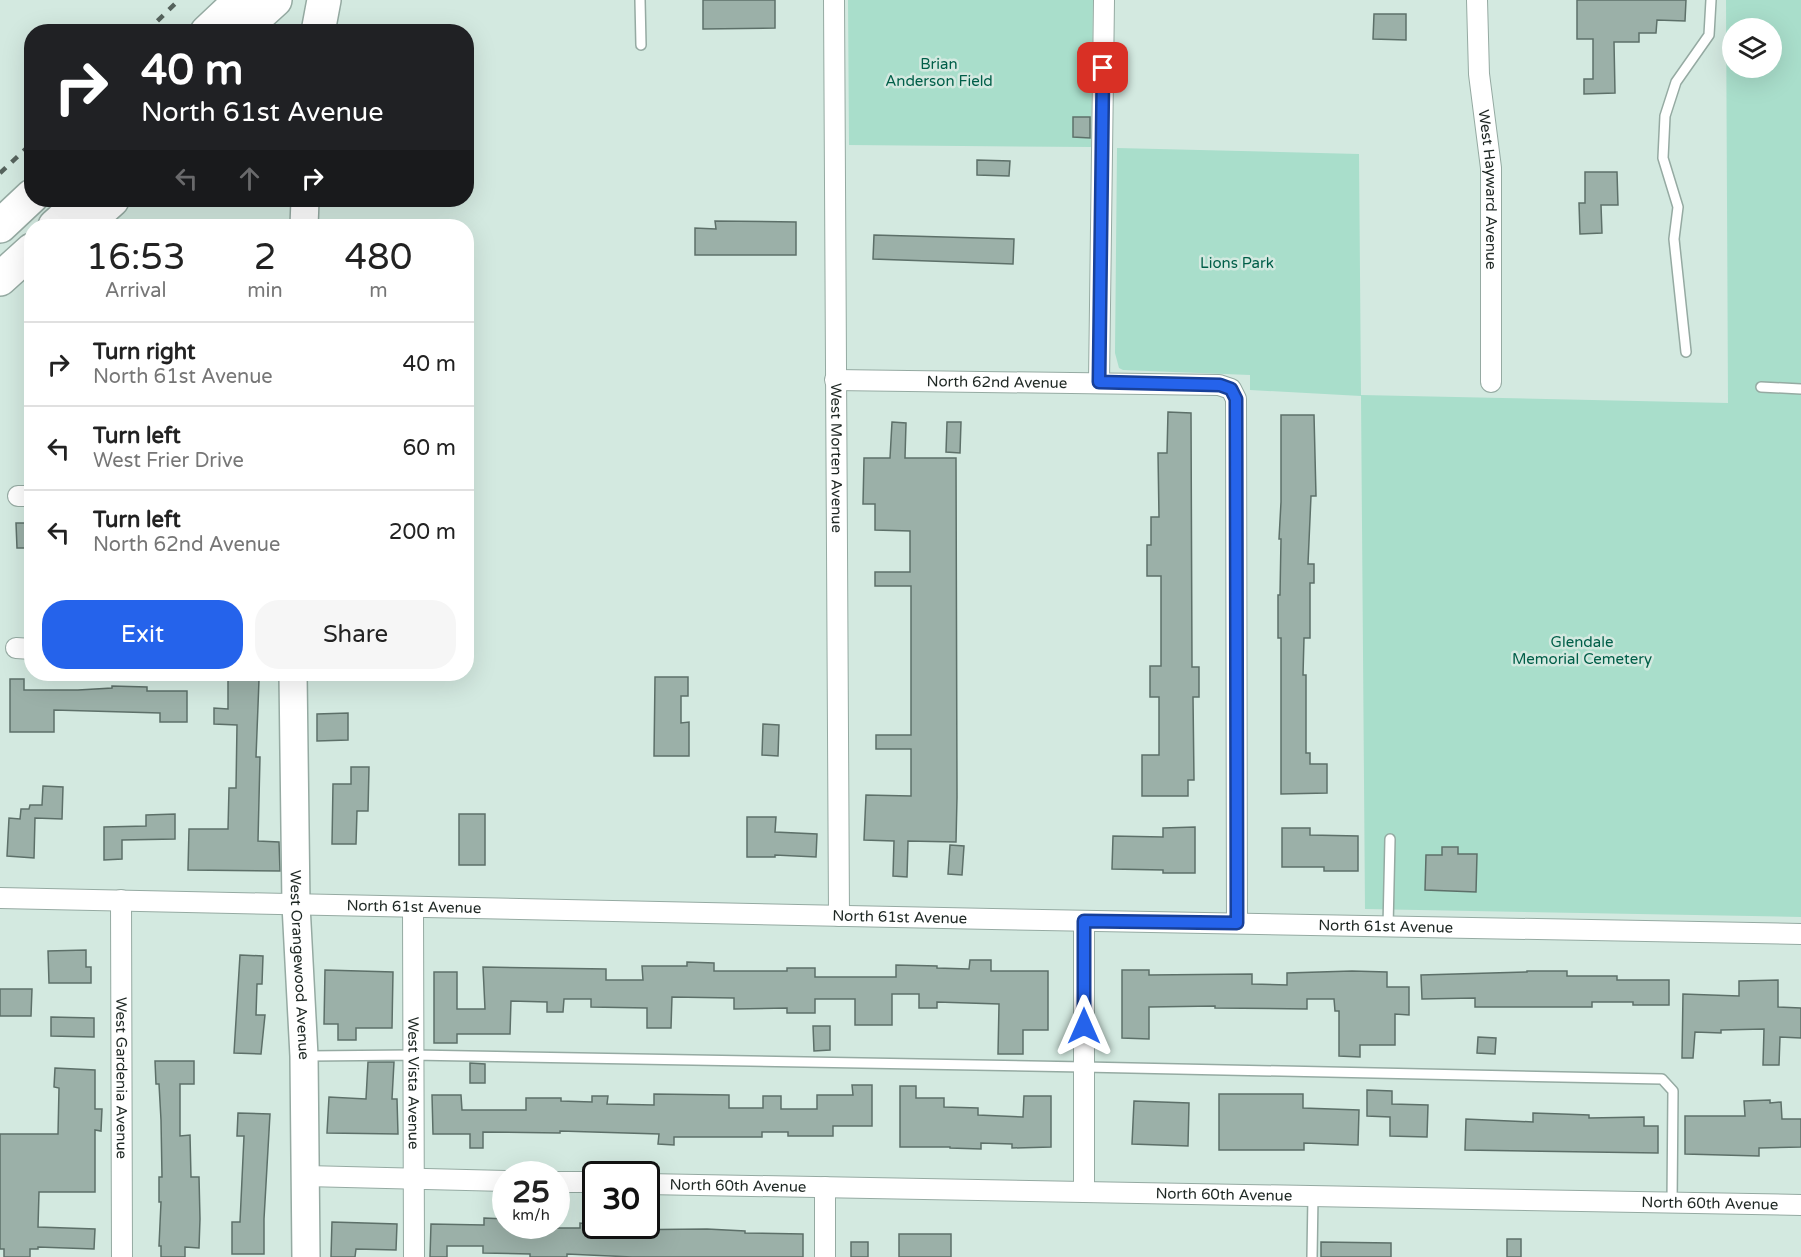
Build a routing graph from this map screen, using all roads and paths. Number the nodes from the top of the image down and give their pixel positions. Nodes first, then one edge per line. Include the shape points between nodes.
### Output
1 (241, 0) edge
2 (275, 0) edge
3 (295, 0) edge
4 (324, 0) edge
5 (640, 0) edge
6 (834, 0) edge
7 (1104, 0) edge
8 (1477, 0) edge
9 (1711, 0) edge
10 (216, 24) edge
11 (249, 24) edge
12 (270, 24) edge
13 (320, 24) edge
14 (641, 45) dead end
15 (24, 204) edge
16 (76, 207) edge
17 (104, 207) edge
18 (64, 219) edge
19 (91, 219) edge
20 (0, 226) edge
21 (24, 257) edge
22 (0, 279) edge
23 (1686, 352) dead end
24 (835, 380) junction
25 (1491, 381) dead end
26 (1099, 382) junction
27 (1761, 387) dead end
28 (1801, 389) edge
29 (293, 681) edge
30 (1390, 839) dead end
31 (0, 898) edge
32 (121, 900) junction
33 (296, 905) junction
34 (413, 907) junction
35 (839, 916) junction
36 (1084, 921) junction
37 (1237, 923) junction
38 (1388, 927) junction
39 (1801, 934) edge
40 (413, 1055) junction
41 (304, 1056) junction
42 (1084, 1067) junction
43 (306, 1176) junction
44 (413, 1179) junction
45 (492, 1181) edge
46 (660, 1184) edge
47 (825, 1187) junction
48 (1084, 1192) junction
49 (1313, 1196) junction
50 (1672, 1203) junction
51 (1801, 1205) edge
52 (122, 1257) edge
53 (306, 1257) edge
54 (414, 1257) edge
55 (825, 1257) edge
56 (1312, 1257) edge

1 - 10 highway
2 - 11 highway
3 - 12 highway
4 - 13 highway
5 - 14 lane
6 - 24 street, West Morten Avenue
7 - 26 street
8 - 25 street, West Hayward Avenue via 1479,74 1491,168
9 - 23 lane via 1709,35 1676,82 1665,116 1663,158 1678,207 1674,239
15 - 20 highway
16 - 18 highway
17 - 19 highway
21 - 22 highway
24 - 26 street, North 62nd Avenue
24 - 35 street, West Morten Avenue
26 - 37 street, North 62nd Avenue via 1220,385 1231,389 1236,399
27 - 28 lane
29 - 33 street, West Orangewood Avenue
30 - 38 lane
31 - 32 street, North 61st Avenue
32 - 33 street, North 61st Avenue
32 - 52 street, West Gardenia Avenue
33 - 34 street, North 61st Avenue
33 - 41 street, West Orangewood Avenue
34 - 35 street, North 61st Avenue
34 - 40 street, West Vista Avenue
35 - 36 street, North 61st Avenue
36 - 37 street, North 61st Avenue
36 - 42 street
37 - 38 street, North 61st Avenue
38 - 39 street, North 61st Avenue
40 - 41 lane
40 - 42 lane
40 - 44 street, West Vista Avenue
41 - 43 street, West Orangewood Avenue
42 - 48 street
42 - 50 lane via 1662,1079 1673,1091
43 - 44 street
43 - 53 street, West Orangewood Avenue
44 - 45 street
44 - 54 street, West Vista Avenue
46 - 47 street, North 60th Avenue
47 - 48 street, North 60th Avenue via 982,1196
47 - 55 street
48 - 49 street, North 60th Avenue
49 - 50 street, North 60th Avenue
49 - 56 lane
50 - 51 street, North 60th Avenue

